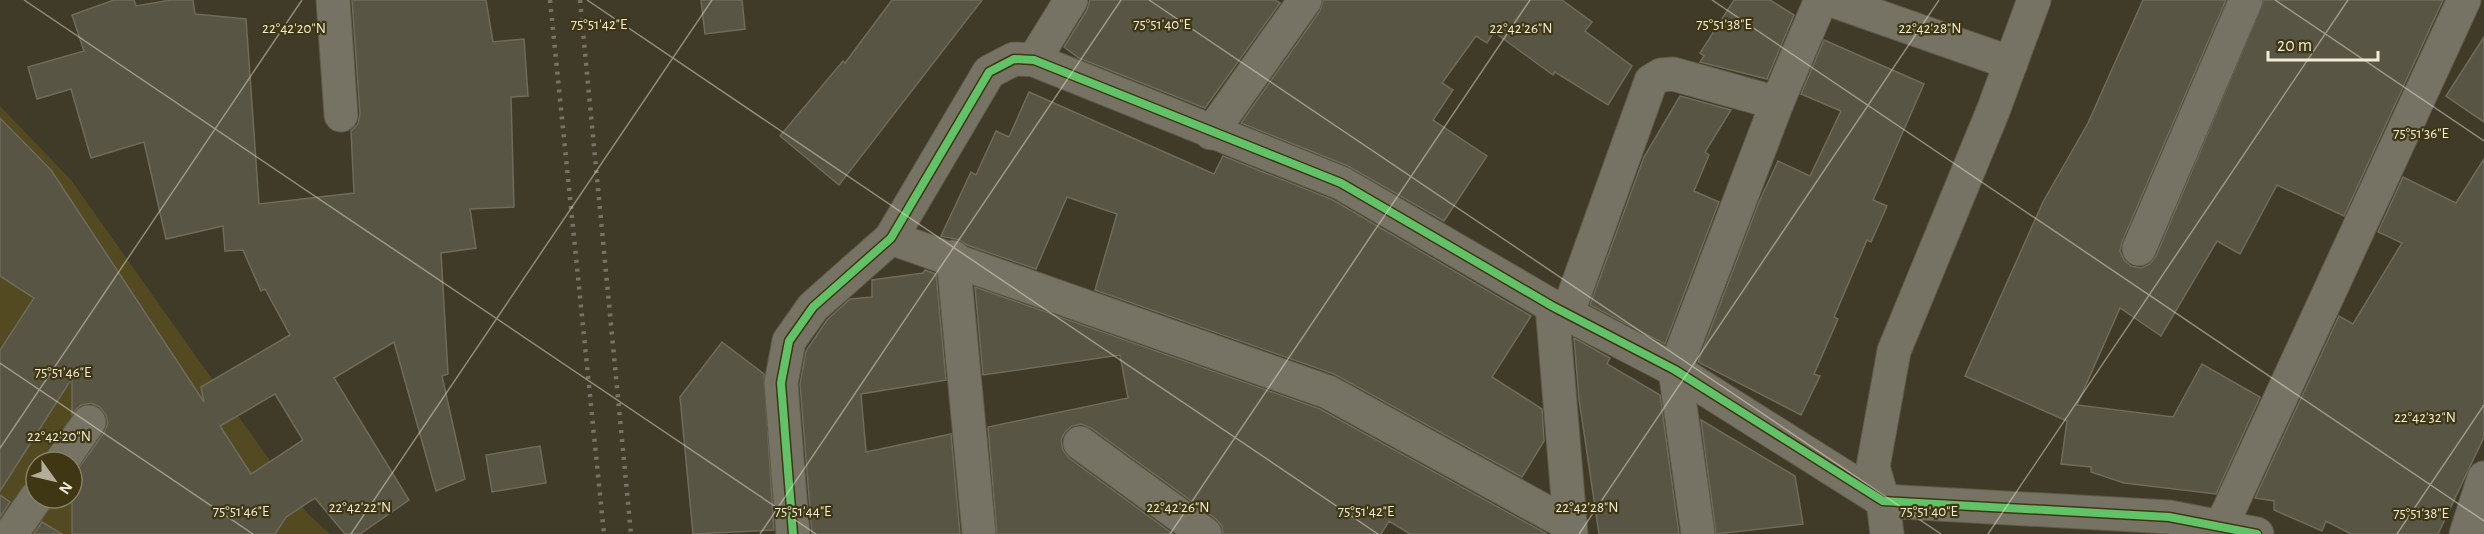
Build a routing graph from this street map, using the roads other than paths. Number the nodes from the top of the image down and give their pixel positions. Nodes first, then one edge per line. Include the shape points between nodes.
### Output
1 (333, 0) edge
2 (1071, 0) edge
3 (1305, 0) edge
4 (1821, 0) edge
5 (1831, 0) edge
6 (2034, 0) edge
7 (2246, 0) edge
8 (2464, 0) edge
9 (1034, 60) junction
10 (2011, 63) junction
11 (1777, 103) junction
12 (341, 115) dead end
13 (1211, 133) junction
14 (891, 238) junction
15 (2139, 249) dead end
16 (952, 257) junction
17 (1560, 309) junction
18 (1675, 370) junction
19 (89, 422) dead end
20 (1080, 443) dead end
21 (69, 450) edge
22 (2484, 478) edge
23 (1882, 501) junction
24 (27, 510) edge
25 (2221, 527) junction
26 (1570, 529) edge
27 (10, 534) edge
28 (793, 534) edge
29 (979, 534) edge
30 (1206, 534) edge
31 (1698, 534) edge
32 (1887, 534) edge
33 (2257, 534) edge
34 (2466, 534) edge

1 - 12 street
2 - 9 street
3 - 13 street
4 - 11 street
5 - 10 street
6 - 10 street
7 - 15 street
8 - 25 street
9 - 13 street
9 - 14 street via 1014,58 989,72
10 - 23 street via 1894,351 1873,467
11 - 17 street via 1673,74 1651,81
11 - 18 street
13 - 17 street via 1341,183
14 - 16 street
14 - 28 street via 813,307 789,341 781,383
16 - 26 street via 1328,392
16 - 29 street
17 - 18 street
17 - 26 street
18 - 23 street
18 - 31 street
19 - 21 street
20 - 30 street
22 - 34 street
23 - 25 street via 2169,517
23 - 32 street
24 - 27 street
25 - 33 street

